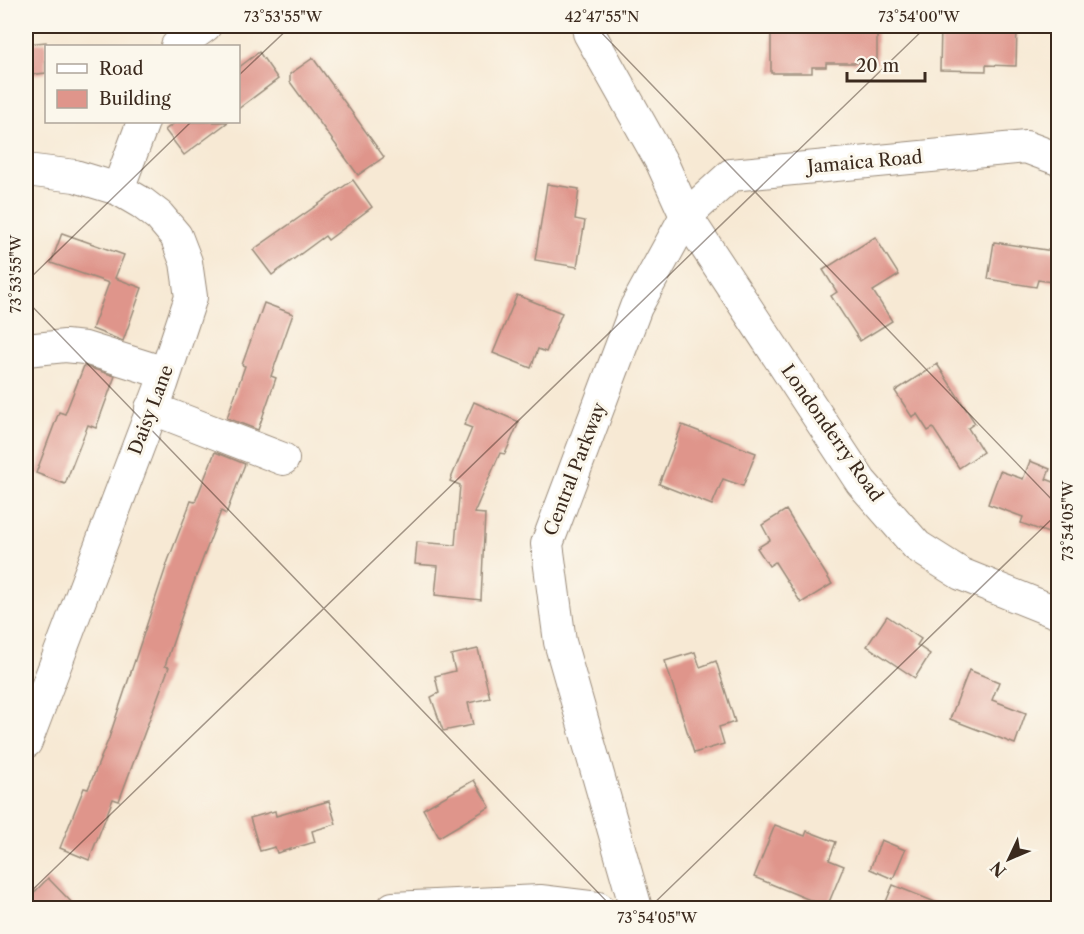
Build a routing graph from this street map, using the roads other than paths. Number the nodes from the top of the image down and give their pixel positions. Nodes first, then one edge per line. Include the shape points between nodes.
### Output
1 (205, 26) edge
2 (591, 26) edge
3 (178, 45) edge
4 (143, 123) edge
5 (1059, 159) edge
6 (26, 170) edge
7 (118, 189) junction
8 (686, 216) junction
9 (26, 350) edge
10 (165, 373) junction
11 (151, 408) junction
12 (283, 459) dead end
13 (1059, 612) edge
14 (26, 742) edge
15 (393, 909) edge
16 (598, 909) edge
17 (636, 909) edge

1 - 3 street
2 - 8 street, Londonderry Road via 589,33 662,163
4 - 7 street
5 - 8 street, Jamaica Road via 1026,147 731,175
6 - 7 street, Daisy Lane via 75,176
7 - 10 street, Daisy Lane via 159,216 176,236 186,262 190,305
8 - 13 street, Londonderry Road via 861,482 917,546 961,574
8 - 17 street, Central Parkway via 636,307 547,543 560,642
9 - 10 street via 85,348
10 - 11 street, Daisy Lane
11 - 12 street
11 - 14 street, Daisy Lane
15 - 16 street via 540,901

